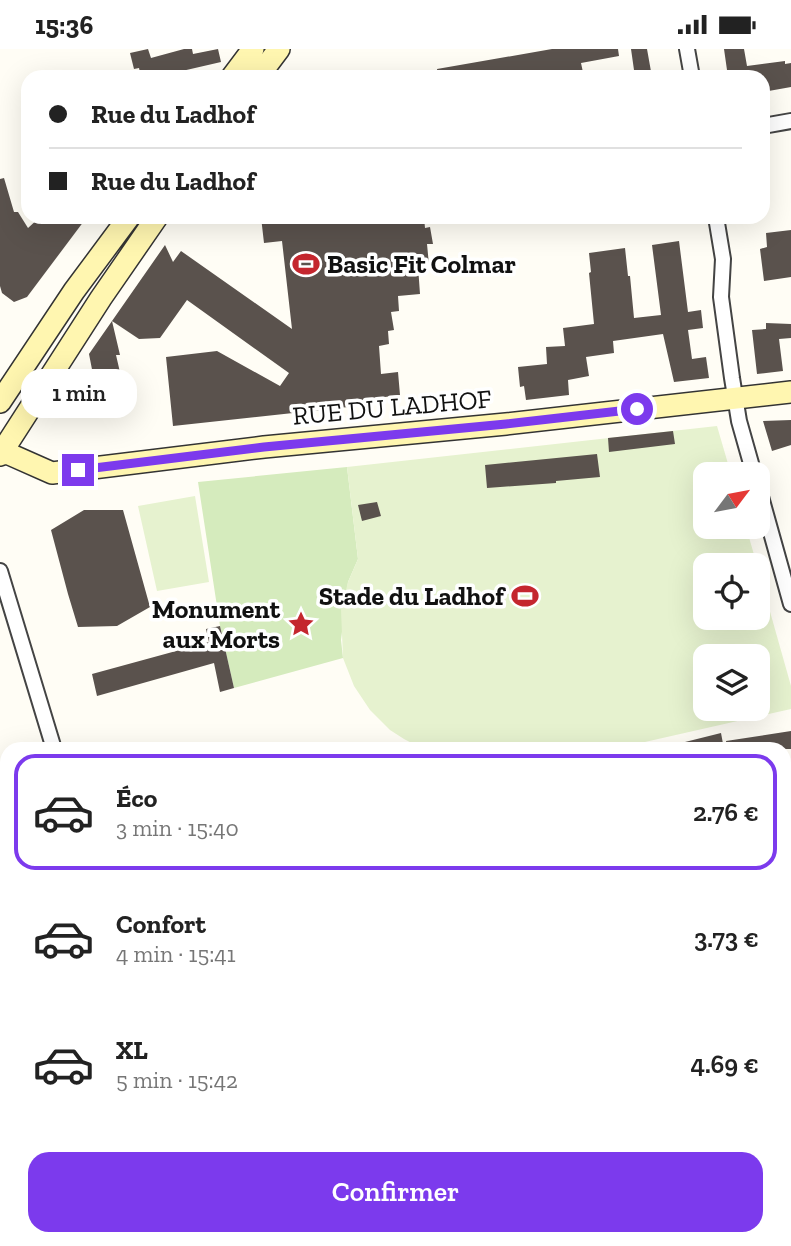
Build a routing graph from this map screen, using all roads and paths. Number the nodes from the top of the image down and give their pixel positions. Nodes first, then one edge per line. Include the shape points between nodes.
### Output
1 (253, 49) edge
2 (279, 49) edge
3 (687, 49) edge
4 (237, 70) edge
5 (263, 70) edge
6 (691, 70) edge
7 (791, 121) edge
8 (770, 125) edge
9 (124, 224) edge
10 (152, 224) edge
11 (717, 224) edge
12 (791, 392) edge
13 (736, 398) junction
14 (0, 403) edge
15 (1, 450) edge
16 (751, 462) edge
17 (770, 529) edge
18 (0, 572) edge
19 (791, 604) edge
20 (52, 742) edge

1 - 4 main road
2 - 5 main road
3 - 6 street
7 - 8 street
9 - 14 main road
10 - 15 main road
11 - 13 street
12 - 13 main road, RUE DU LADHOF
13 - 15 main road, RUE DU LADHOF via 52,473
13 - 16 street
17 - 19 street
18 - 20 street

